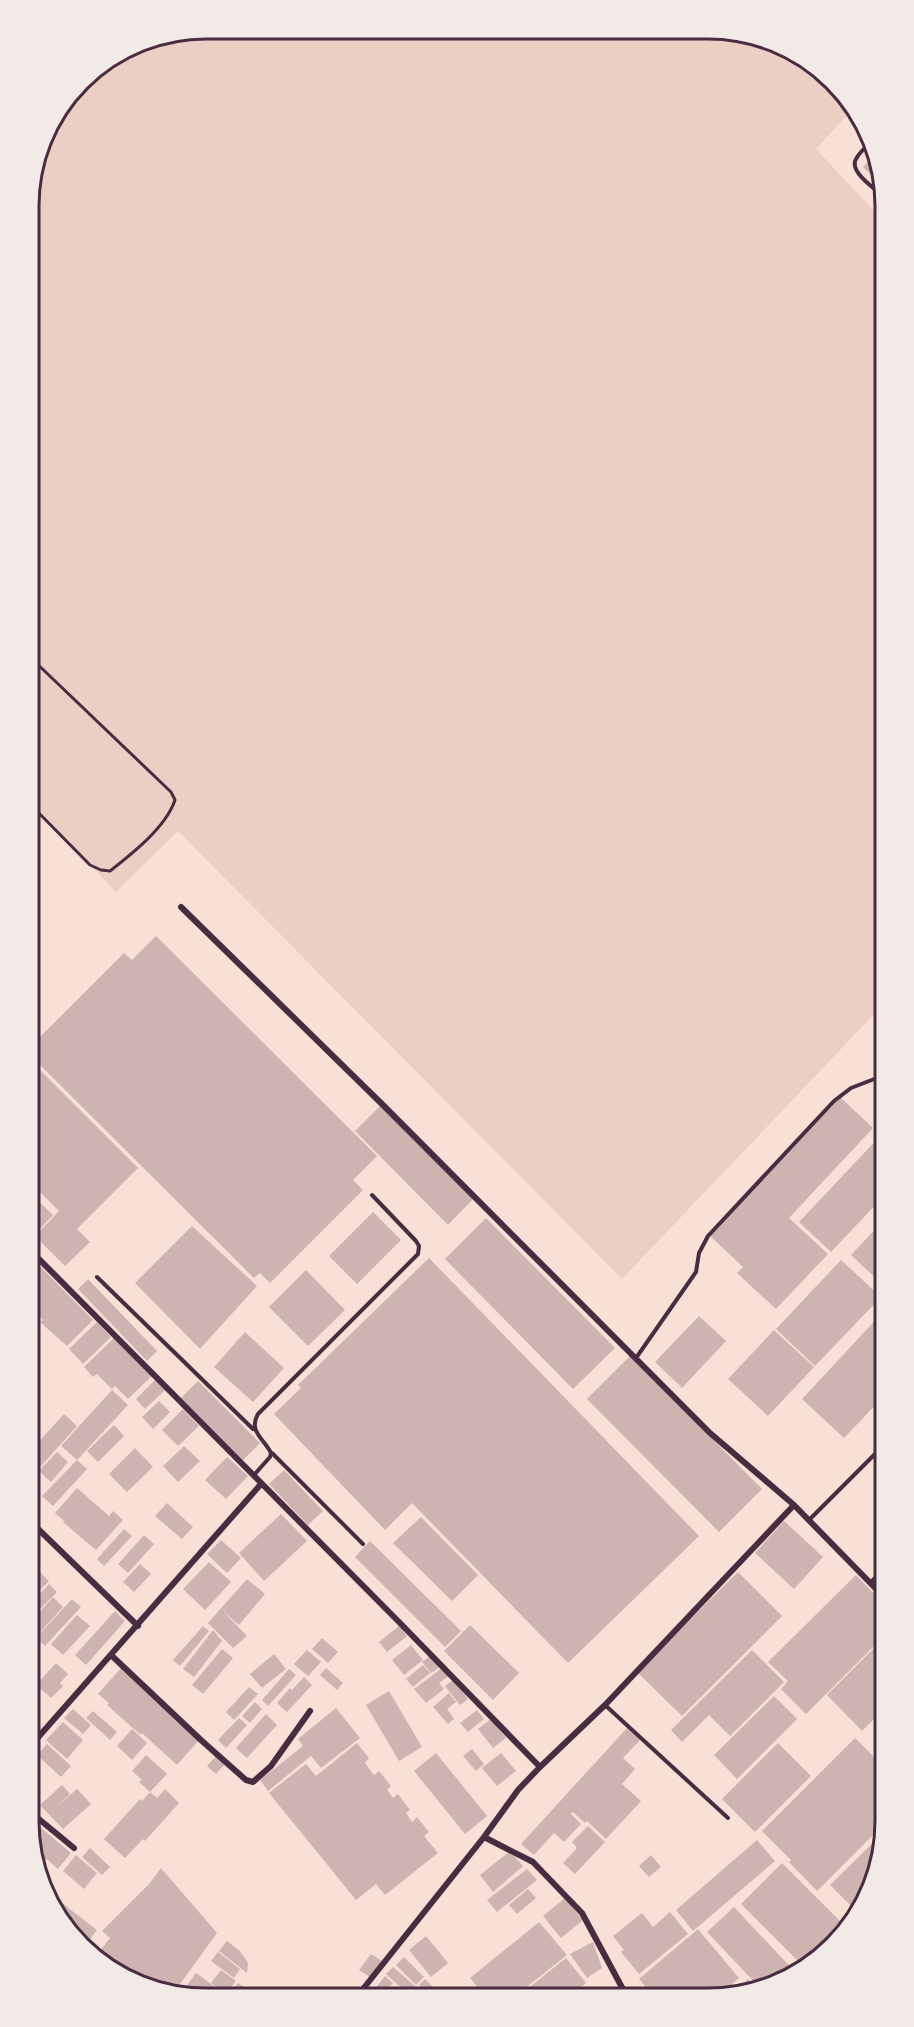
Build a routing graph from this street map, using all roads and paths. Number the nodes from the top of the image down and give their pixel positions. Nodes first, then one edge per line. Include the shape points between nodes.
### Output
1 (864, 149) edge
2 (874, 188) edge
3 (39, 667) edge
4 (39, 813) edge
5 (181, 907) dead end
6 (875, 1079) edge
7 (372, 1195) dead end
8 (39, 1259) edge
9 (97, 1277) dead end
10 (636, 1358) junction
11 (254, 1429) junction
12 (271, 1453) junction
13 (875, 1454) edge
14 (253, 1476) junction
15 (261, 1484) junction
16 (794, 1505) junction
17 (809, 1520) junction
18 (39, 1530) edge
19 (363, 1544) dead end
20 (875, 1578) edge
21 (870, 1583) junction
22 (875, 1588) edge
23 (138, 1626) junction
24 (111, 1655) junction
25 (605, 1705) junction
26 (310, 1711) dead end
27 (39, 1736) edge
28 (540, 1767) junction
29 (729, 1818) dead end
30 (39, 1819) edge
31 (484, 1837) junction
32 (74, 1848) dead end
33 (364, 1988) edge
34 (622, 1988) edge

1 - 2 lane via 854,165
3 - 4 path via 175,800 171,813 135,852 110,871 90,865
5 - 10 street
6 - 10 lane via 851,1088 834,1101 708,1236 699,1253 696,1272
7 - 11 lane via 416,1240 418,1254 258,1414
8 - 14 street
9 - 11 lane
10 - 16 street via 710,1433
11 - 12 lane
12 - 14 lane
12 - 19 lane
13 - 17 lane
14 - 15 street
15 - 23 street
15 - 28 street
16 - 17 street
16 - 25 street
17 - 21 street
18 - 23 street
20 - 21 lane
21 - 22 street
23 - 24 street
24 - 26 street via 202,1742 253,1782 272,1766
24 - 27 street
25 - 28 street
25 - 29 lane
28 - 31 street
30 - 32 street
31 - 33 street
31 - 34 street via 532,1862 574,1905

